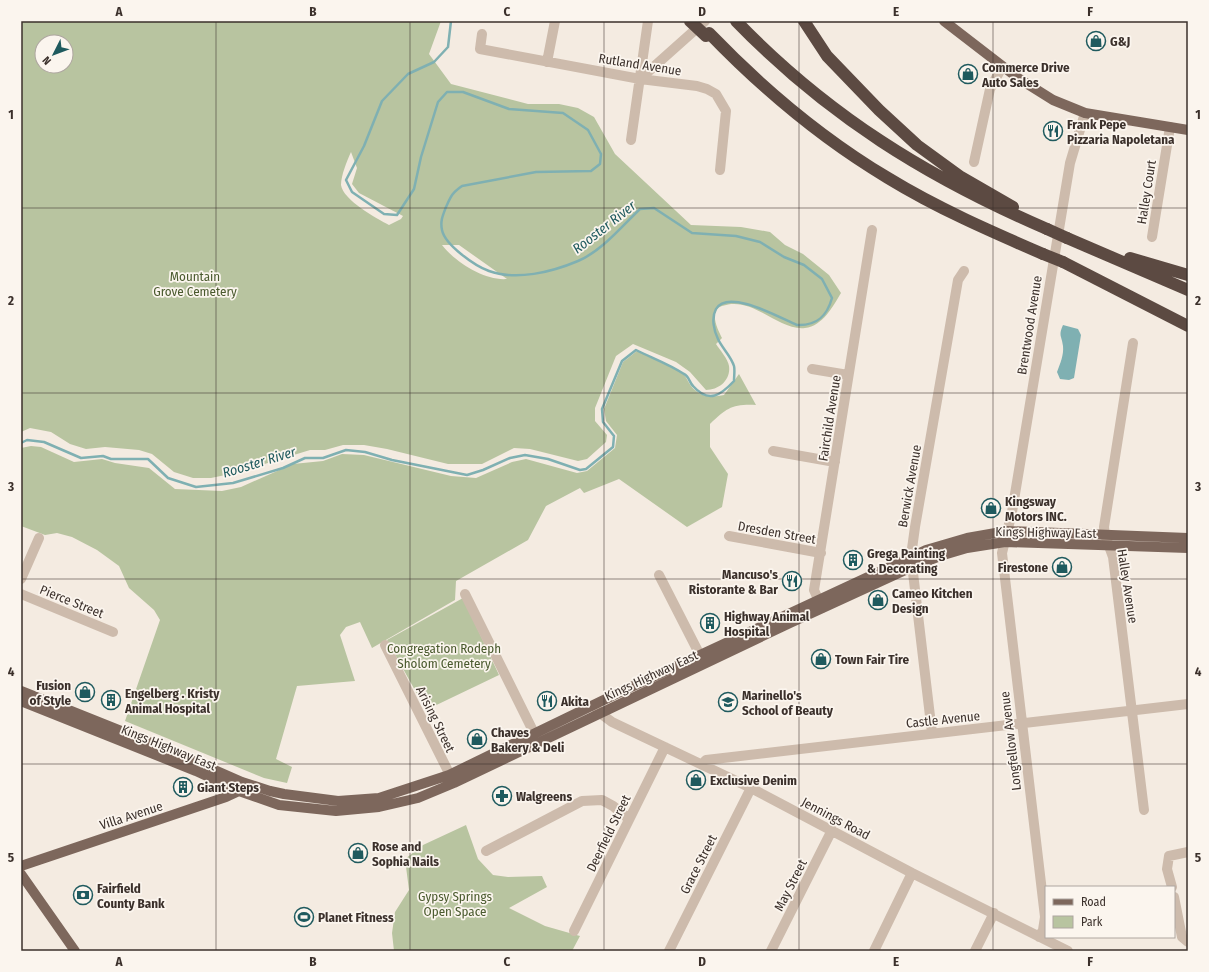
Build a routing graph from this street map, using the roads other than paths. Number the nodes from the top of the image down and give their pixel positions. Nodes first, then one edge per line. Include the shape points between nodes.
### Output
1 (555, 21) edge
2 (648, 21) edge
3 (689, 21) edge
4 (698, 21) edge
5 (706, 21) edge
6 (736, 21) edge
7 (804, 21) edge
8 (944, 21) edge
9 (482, 34) dead end
10 (707, 34) junction
11 (547, 62) junction
12 (1002, 67) junction
13 (640, 79) junction
14 (1085, 113) junction
15 (1170, 128) junction
16 (1188, 130) edge
17 (631, 140) dead end
18 (974, 162) dead end
19 (720, 170) dead end
20 (1047, 229) junction
21 (872, 230) dead end
22 (1152, 237) dead end
23 (1067, 238) junction
24 (1063, 262) junction
25 (964, 270) dead end
26 (1188, 275) edge
27 (1188, 290) edge
28 (1188, 316) edge
29 (1188, 326) edge
30 (1133, 343) dead end
31 (812, 369) dead end
32 (848, 375) junction
33 (773, 451) dead end
34 (835, 462) junction
35 (1007, 532) junction
36 (1105, 535) junction
37 (728, 536) dead end
38 (39, 538) dead end
39 (1188, 538) edge
40 (1005, 542) junction
41 (1110, 546) junction
42 (1188, 548) edge
43 (821, 553) junction
44 (911, 556) junction
45 (912, 567) junction
46 (658, 575) dead end
47 (21, 579) edge
48 (21, 594) edge
49 (465, 594) dead end
50 (820, 605) junction
51 (113, 632) dead end
52 (385, 645) dead end
53 (700, 655) junction
54 (705, 665) junction
55 (21, 691) edge
56 (21, 701) edge
57 (1188, 704) edge
58 (597, 709) junction
59 (1131, 711) junction
60 (1021, 724) junction
61 (932, 733) junction
62 (537, 738) junction
63 (665, 747) junction
64 (702, 764) junction
65 (452, 779) junction
66 (240, 786) junction
67 (751, 788) junction
68 (1144, 810) dead end
69 (629, 819) junction
70 (832, 830) junction
71 (486, 851) dead end
72 (1188, 852) edge
73 (21, 866) edge
74 (912, 873) junction
75 (21, 874) edge
76 (1172, 886) edge
77 (1175, 902) edge
78 (994, 913) junction
79 (574, 931) dead end
80 (1039, 937) junction
81 (1188, 942) edge
82 (75, 951) edge
83 (669, 951) edge
84 (771, 951) edge
85 (874, 951) edge
86 (975, 951) edge
87 (1068, 951) edge

1 - 11 street
2 - 13 street
3 - 10 highway, bridge
4 - 10 highway
5 - 13 street
6 - 20 highway via 807,87 881,143 955,186
7 - 20 highway via 827,56 917,145 961,176
8 - 12 main road
9 - 11 street, Rutland Avenue via 480,49
10 - 24 highway, bridge via 817,130 889,179 940,207
11 - 13 street, Rutland Avenue
12 - 14 main road via 1033,89
12 - 18 street via 990,90
13 - 17 street
13 - 19 street, Rutland Avenue via 697,86 716,94 726,111
14 - 15 main road
14 - 35 street, Brentwood Avenue via 1070,159
15 - 16 main road
15 - 22 street, Halley Court
20 - 23 highway, bridge
21 - 32 street, Fairchild Avenue
23 - 26 highway
23 - 27 highway
24 - 28 highway
24 - 29 highway
25 - 44 street, Berwick Avenue via 958,280
30 - 36 street, Halley Avenue via 1104,527
31 - 32 street
32 - 34 street, Fairchild Avenue
33 - 34 street
34 - 43 street, Fairchild Avenue
35 - 36 main road, Kings Highway East
35 - 40 street, Brentwood Avenue
35 - 44 main road, Kings Highway East via 967,538
36 - 39 main road, Kings Highway East
36 - 41 street, Halley Avenue
37 - 43 street, Dresden Street
38 - 47 street
40 - 41 main road, Kings Highway East
40 - 45 main road, Kings Highway East via 967,548
40 - 60 street, Longfellow Avenue via 1002,553
41 - 42 main road, Kings Highway East
41 - 59 street, Halley Avenue
43 - 50 street, Fairchild Avenue via 814,590
44 - 45 street, Berwick Avenue
44 - 50 main road, Kings Highway East
45 - 50 main road, Kings Highway East
45 - 61 street, Berwick Avenue
46 - 53 street
48 - 51 street, Pierce Street
49 - 62 street
50 - 53 main road, Kings Highway East
50 - 54 main road, Kings Highway East
52 - 65 street, Arising Street
53 - 54 street
53 - 58 main road, Kings Highway East
54 - 58 main road, Kings Highway East
55 - 66 main road, Kings Highway East via 171,751
56 - 66 main road, Kings Highway East
57 - 59 street, Castle Avenue
58 - 62 main road, Kings Highway East
58 - 63 street, Jennings Road via 612,722
59 - 60 street, Castle Avenue
59 - 68 street, Halley Avenue
60 - 61 street, Castle Avenue
60 - 80 street, Longfellow Avenue via 1045,916
61 - 64 street, Castle Avenue via 706,760
62 - 65 main road, Kings Highway East
63 - 64 street, Jennings Road
63 - 69 street, Deerfield Street
64 - 67 street, Jennings Road
65 - 66 main road, Kings Highway East via 418,798 379,807 336,810 279,805
66 - 73 main road, Villa Avenue via 151,823
67 - 70 street, Jennings Road
67 - 83 street, Grace Street
69 - 71 street via 602,800 582,801
69 - 79 street, Deerfield Street
70 - 74 street, Jennings Road
70 - 84 street, May Street
72 - 76 street via 1169,856 1167,868
74 - 78 street, Jennings Road
74 - 85 street
75 - 82 main road
77 - 81 street via 1182,937
78 - 80 street, Jennings Road
78 - 86 street
80 - 87 street, Jennings Road

